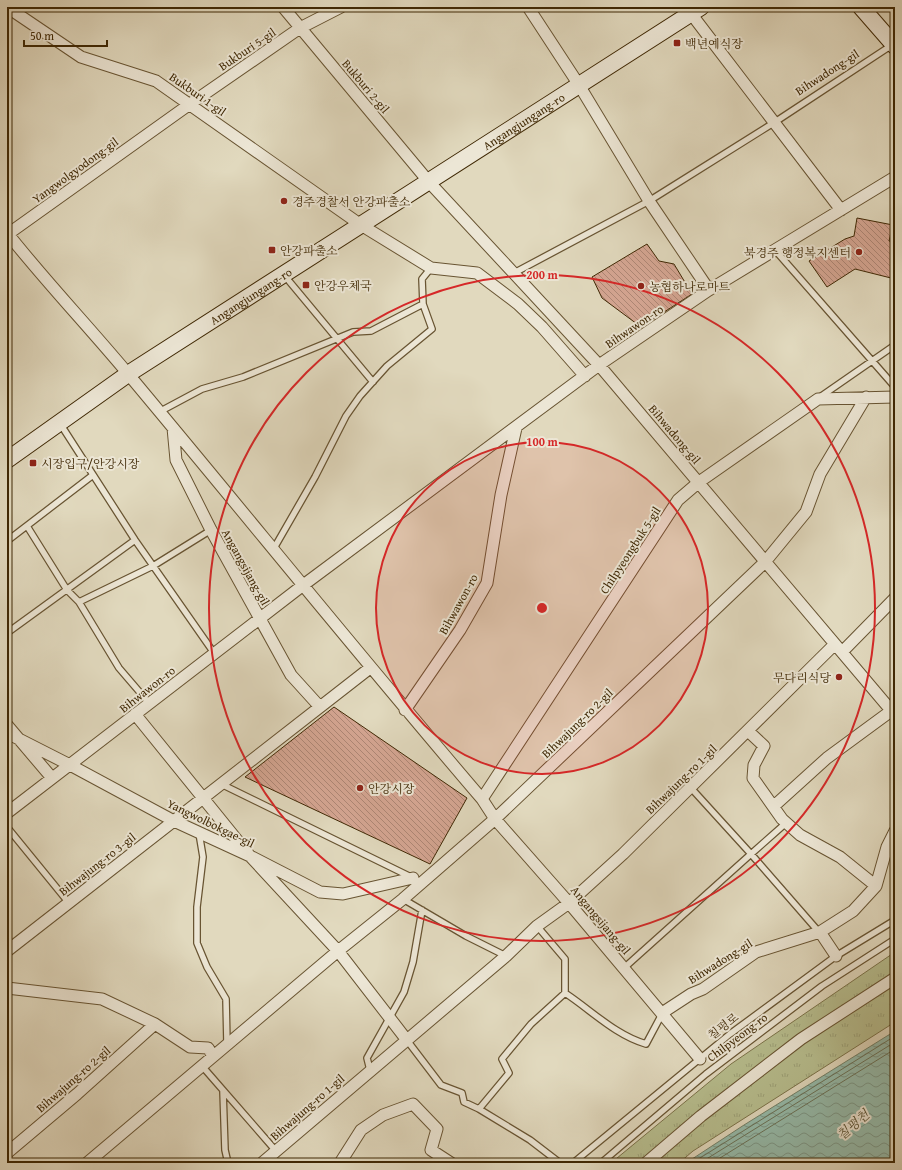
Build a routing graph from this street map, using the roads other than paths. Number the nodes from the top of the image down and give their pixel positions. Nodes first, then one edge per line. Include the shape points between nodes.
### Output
1 (7, 7) edge
2 (283, 7) edge
3 (341, 7) edge
4 (528, 7) edge
5 (861, 7) edge
6 (693, 9) edge
7 (300, 28) junction
8 (894, 45) edge
9 (579, 85) junction
10 (190, 104) junction
11 (775, 122) junction
12 (895, 177) edge
13 (429, 182) junction
14 (649, 201) junction
15 (841, 210) junction
16 (361, 225) junction
17 (8, 234) edge
18 (775, 250) junction
19 (431, 268) junction
20 (514, 273) junction
21 (284, 274) junction
22 (709, 290) junction
23 (424, 304) junction
24 (338, 338) junction
25 (895, 345) edge
26 (873, 360) junction
27 (599, 365) junction
28 (128, 374) junction
29 (585, 376) junction
30 (373, 382) junction
31 (895, 387) edge
32 (866, 397) junction
33 (895, 397) edge
34 (818, 399) junction
35 (159, 412) junction
36 (59, 423) junction
37 (173, 428) junction
38 (516, 428) junction
39 (7, 460) edge
40 (93, 475) junction
41 (698, 482) junction
42 (27, 526) junction
43 (211, 530) junction
44 (135, 540) junction
45 (7, 541) edge
46 (273, 550) junction
47 (765, 562) junction
48 (153, 566) junction
49 (302, 586) junction
50 (67, 590) junction
51 (895, 598) edge
52 (79, 602) junction
53 (260, 618) junction
54 (7, 634) edge
55 (839, 648) junction
56 (214, 653) junction
57 (370, 668) junction
58 (149, 703) junction
59 (320, 707) junction
60 (405, 710) junction
61 (893, 713) edge
62 (135, 714) junction
63 (7, 725) edge
64 (748, 731) junction
65 (7, 734) edge
66 (21, 741) junction
67 (70, 765) junction
68 (52, 778) junction
69 (221, 784) junction
70 (691, 788) junction
71 (204, 798) junction
72 (482, 799) junction
73 (774, 806) junction
74 (7, 813) edge
75 (495, 819) junction
76 (174, 821) junction
77 (786, 823) junction
78 (7, 827) edge
79 (199, 832) junction
80 (895, 832) edge
81 (750, 854) junction
82 (250, 856) junction
83 (418, 880) junction
84 (876, 886) junction
85 (403, 898) junction
86 (69, 903) junction
87 (569, 903) junction
88 (422, 910) junction
89 (895, 920) edge
90 (537, 926) junction
91 (820, 932) junction
92 (895, 939) edge
93 (7, 951) edge
94 (338, 951) junction
95 (506, 956) junction
96 (836, 956) junction
97 (624, 968) junction
98 (895, 978) edge
99 (7, 988) edge
100 (565, 993) junction
101 (662, 1013) junction
102 (390, 1018) junction
103 (155, 1024) junction
104 (406, 1039) junction
105 (228, 1044) junction
106 (213, 1056) junction
107 (700, 1059) junction
108 (202, 1066) junction
109 (370, 1070) junction
110 (223, 1090) junction
111 (479, 1109) junction
112 (276, 1151) junction
113 (7, 1154) edge
114 (87, 1163) edge
115 (228, 1163) edge
116 (262, 1163) edge
117 (340, 1163) edge
118 (451, 1163) edge
119 (560, 1163) edge
120 (574, 1163) edge
121 (601, 1163) edge
122 (646, 1163) edge

1 - 10 street, Bukburi 1-gil via 81,57 156,80
2 - 7 street, Bukburi 2-gil
3 - 7 street, Bukburi 5-gil
4 - 9 street
5 - 8 main road
6 - 9 main road, Angangjungang-ro
6 - 11 street
7 - 10 street, Bukburi 5-gil
7 - 13 street, Bukburi 2-gil
8 - 11 lane, Bihwadong-gil
9 - 13 main road, Angangjungang-ro
9 - 14 street
10 - 16 street, Bukburi 1-gil
10 - 17 street, Yangwolgyodong-gil
11 - 14 lane, Bihwadong-gil
11 - 15 street
12 - 15 street, Bihwawon-ro
13 - 16 main road, Angangjungang-ro
13 - 20 street, Bihwadong-gil
14 - 20 lane, Bihwadong-gil
14 - 22 street
15 - 18 street, Bihwawon-ro
16 - 19 street
16 - 21 main road, Angangjungang-ro
17 - 28 street, Yangwolgyodong-gil
18 - 22 street, Bihwawon-ro
18 - 26 lane
19 - 23 lane via 422,279
19 - 29 street via 477,273 518,304
20 - 27 street, Bihwadong-gil
21 - 24 lane
21 - 28 main road, Angangjungang-ro
22 - 27 street, Bihwawon-ro
23 - 24 lane via 371,331 353,332
23 - 30 lane via 432,329 387,366
24 - 30 lane
24 - 35 lane via 243,376 202,389
25 - 26 lane
26 - 31 lane
26 - 34 lane
27 - 29 street, Bihwawon-ro
27 - 41 street, Bihwadong-gil
28 - 35 street, Angangsijang-gil
28 - 36 main road, Angangjungang-ro
29 - 38 street, Bihwawon-ro
30 - 46 lane via 346,416
32 - 33 street
32 - 34 street
32 - 47 street via 820,474 806,512
34 - 41 street, Chilpyeongbuk 5-gil
35 - 37 street, Angangsijang-gil
36 - 39 main road, Angangjungang-ro
36 - 40 lane
37 - 43 street, Angangsijang-gil via 176,460
37 - 46 street, Angangsijang-gil
38 - 49 street, Bihwawon-ro
38 - 60 street, Bihwawon-ro via 501,495 487,583 460,630
40 - 42 lane
40 - 44 lane
41 - 47 street, Bihwadong-gil
41 - 72 street, Chilpyeongbuk 5-gil via 678,500
42 - 45 lane
42 - 50 lane
43 - 48 lane
43 - 53 street, Angangsijang-gil
44 - 48 lane
44 - 50 lane
46 - 49 street, Angangsijang-gil
47 - 55 street, Bihwadong-gil
47 - 75 street, Bihwajung-ro 2-gil
48 - 52 lane
48 - 56 lane
49 - 53 street, Bihwawon-ro
49 - 57 street
50 - 52 lane
50 - 54 lane
51 - 55 street, Bihwajung-ro 1-gil
52 - 58 lane via 119,668
53 - 56 street, Bihwawon-ro
53 - 59 street, Angangsijang-gil via 292,675
55 - 61 street, Bihwadong-gil
55 - 64 street, Bihwajung-ro 1-gil
56 - 58 street, Bihwawon-ro
57 - 59 street, Bihwajung-ro 3-gil
57 - 60 street
58 - 62 street, Bihwawon-ro
59 - 69 street, Bihwajung-ro 3-gil
60 - 72 street
61 - 73 street, Bihwadong-gil via 826,758
62 - 67 street, Bihwawon-ro
62 - 71 street
63 - 66 street
64 - 70 street, Bihwajung-ro 1-gil
64 - 73 street via 764,746 754,765 753,778
65 - 66 street, Yangwolbokgae-gil
66 - 67 street, Yangwolbokgae-gil
66 - 68 street
67 - 68 street, Bihwawon-ro
67 - 76 street, Yangwolbokgae-gil
68 - 74 street, Bihwawon-ro
69 - 71 street, Bihwajung-ro 3-gil
69 - 83 lane
70 - 81 lane
70 - 87 street, Bihwajung-ro 1-gil
71 - 76 street, Bihwajung-ro 3-gil
71 - 82 street
72 - 75 street, Angangsijang-gil
73 - 77 street
75 - 83 street, Bihwajung-ro 2-gil
75 - 87 street, Angangsijang-gil
76 - 79 street, Yangwolbokgae-gil
76 - 86 street, Bihwajung-ro 3-gil
77 - 81 lane
77 - 84 street via 800,835 840,857
78 - 86 lane
79 - 82 street, Yangwolbokgae-gil
79 - 105 lane via 203,857 196,907 197,943 207,967 226,999
80 - 84 street, Bihwadong-gil via 887,846
81 - 91 lane
81 - 97 lane
82 - 83 street, Yangwolbokgae-gil via 320,892 343,894
82 - 94 street
83 - 85 street, Bihwajung-ro 2-gil
84 - 91 street, Bihwadong-gil via 853,911
85 - 88 lane
85 - 94 street, Bihwajung-ro 2-gil
86 - 93 street, Bihwajung-ro 3-gil
87 - 90 street, Bihwajung-ro 1-gil
87 - 97 street, Angangsijang-gil
88 - 95 lane
88 - 102 lane via 409,977
89 - 96 lane, 칠평로
90 - 95 street, Bihwajung-ro 1-gil
90 - 100 lane via 565,959
91 - 96 street
91 - 101 street, Bihwadong-gil via 756,952 703,989
92 - 121 lane, Chilpyeong-ro via 822,986 706,1074
94 - 102 street
94 - 105 street, Bihwajung-ro 2-gil
95 - 104 street, Bihwajung-ro 1-gil
96 - 107 lane, 칠평로
97 - 101 street, Angangsijang-gil
98 - 122 street via 801,1039 701,1116
99 - 103 street via 102,999
100 - 101 lane via 604,1023 646,1044
100 - 111 lane via 531,1024 502,1059 509,1073
101 - 107 street, Angangsijang-gil
102 - 104 street
102 - 109 lane via 367,1058
103 - 106 street via 190,1047 208,1048
103 - 113 street, Bihwajung-ro 2-gil
104 - 109 street, Bihwajung-ro 1-gil
104 - 111 lane via 441,1085 462,1093 464,1102
105 - 106 street, Bihwajung-ro 2-gil
106 - 108 street, Bihwajung-ro 2-gil
107 - 120 lane, 칠평로
108 - 110 lane
108 - 114 street, Bihwajung-ro 2-gil
109 - 112 street, Bihwajung-ro 1-gil
110 - 112 lane
110 - 115 lane via 225,1150
111 - 119 lane via 530,1140
112 - 116 street, Bihwajung-ro 1-gil
117 - 118 street via 361,1130 383,1115 413,1104 437,1129 431,1150

